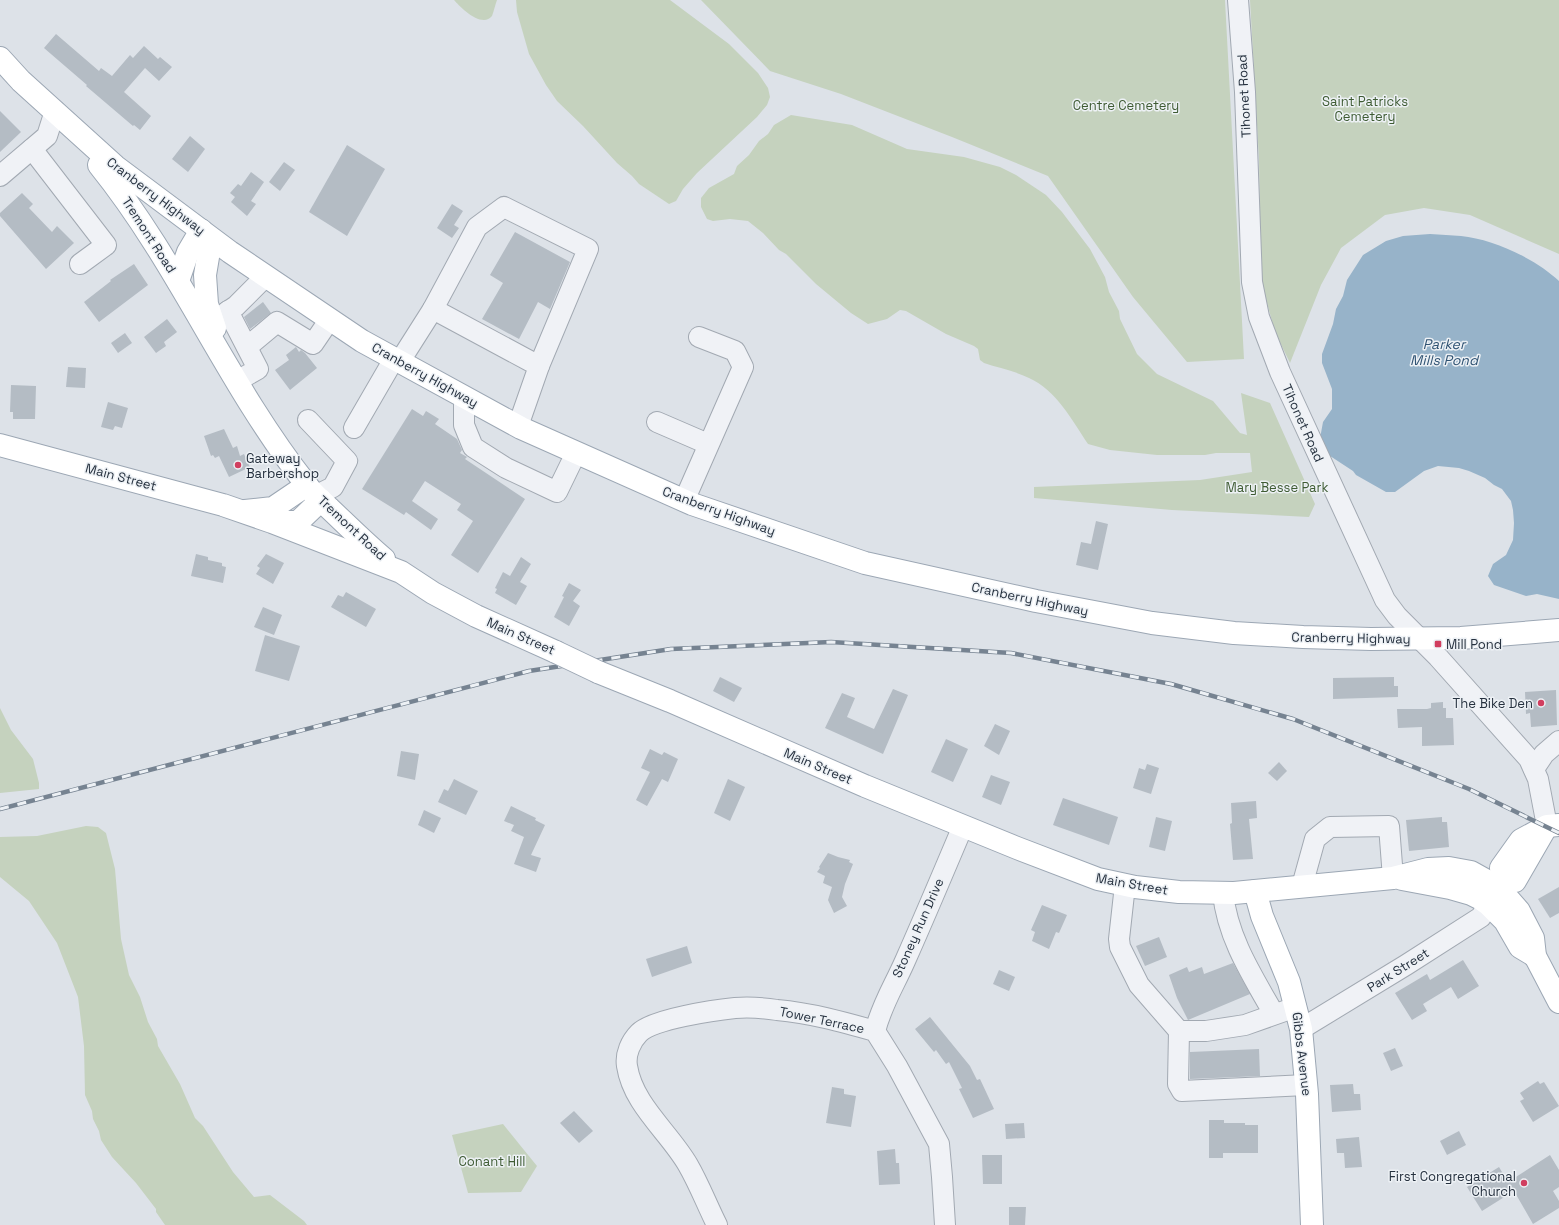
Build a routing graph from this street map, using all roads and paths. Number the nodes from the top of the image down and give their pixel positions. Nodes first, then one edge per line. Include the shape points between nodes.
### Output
1 (1238, 0) edge
2 (0, 58) edge
3 (57, 113) junction
4 (32, 149) junction
5 (0, 176) edge
6 (206, 234) junction
7 (80, 264) dead end
8 (266, 276) junction
9 (178, 281) junction
10 (433, 309) junction
11 (220, 316) junction
12 (330, 319) junction
13 (699, 337) dead end
14 (247, 347) junction
15 (397, 360) junction
16 (539, 366) junction
17 (232, 372) junction
18 (464, 397) junction
19 (308, 420) dead end
20 (657, 422) dead end
21 (518, 426) junction
22 (354, 428) dead end
23 (708, 444) junction
24 (0, 445) edge
25 (576, 453) junction
26 (315, 493) junction
27 (684, 501) junction
28 (242, 511) junction
29 (272, 522) junction
30 (401, 572) junction
31 (1559, 630) edge
32 (1420, 639) junction
33 (1559, 741) edge
34 (1534, 768) junction
35 (1553, 825) edge
36 (963, 826) junction
37 (1393, 878) junction
38 (1125, 885) junction
39 (1302, 886) junction
40 (1255, 891) junction
41 (1496, 891) junction
42 (1223, 893) junction
43 (1559, 1002) edge
44 (1296, 1007) junction
45 (1274, 1014) junction
46 (1300, 1029) junction
47 (875, 1031) junction
48 (1180, 1031) junction
49 (1306, 1085) junction
50 (1315, 1223) edge
51 (717, 1225) edge
52 (945, 1225) edge

1 - 32 street, Tihonet Road via 1245,92 1252,282 1259,317 1283,380 1385,600
2 - 3 main road, Cranberry Highway
3 - 4 street via 47,136
3 - 6 main road, Cranberry Highway via 115,166
3 - 9 main road, Tremont Road via 123,195
4 - 5 street
4 - 7 street via 106,245
6 - 8 main road, Cranberry Highway
6 - 9 main road, Tremont Road via 188,252
6 - 11 main road, Tremont Road via 207,304
8 - 11 street via 236,306
8 - 12 main road, Cranberry Highway
9 - 17 main road, Tremont Road
10 - 15 street
10 - 16 street
10 - 16 street via 476,227 504,207 588,249
11 - 14 street
11 - 17 main road, Tremont Road
12 - 14 street via 313,344 277,322
12 - 15 main road, Cranberry Highway via 362,341
13 - 23 street via 735,351 742,367
14 - 17 street via 258,369
15 - 18 main road, Cranberry Highway
15 - 22 street
16 - 21 street
17 - 26 main road, Tremont Road via 259,419
18 - 21 main road, Cranberry Highway
18 - 25 street via 464,425 473,448 506,468 557,492
19 - 26 street via 347,461 333,487
20 - 23 street
21 - 25 main road, Cranberry Highway
23 - 27 street
24 - 28 main road, Main Street
25 - 27 main road, Cranberry Highway
26 - 28 main road, Main Street via 273,508
26 - 29 main road, Main Street via 298,522
26 - 30 main road, Tremont Road via 366,544
27 - 32 main road, Cranberry Highway via 866,563 1072,609 1234,633
28 - 29 main road, Main Street
29 - 30 main road, Main Street
30 - 36 main road, Main Street, bridge via 476,616 598,672
31 - 32 main road, Cranberry Highway via 1483,637
32 - 34 street, Tihonet Road via 1523,751
33 - 34 street via 1544,754
34 - 35 street, Tihonet Road
35 - 41 main road via 1521,840 1501,868
36 - 38 main road, Main Street via 1098,879
36 - 47 street, Stoney Run Drive via 904,963 886,997
37 - 39 main road, Main Street
37 - 39 street via 1389,826 1330,827 1315,839
37 - 41 main road, Main Street via 1471,894
38 - 42 main road, Main Street via 1179,892
38 - 48 street via 1120,947 1139,984
39 - 40 main road, Main Street
40 - 42 main road, Main Street
40 - 44 main road, Gibbs Avenue
41 - 43 main road, Main Street via 1505,921 1520,947 1535,956
41 - 46 street, Park Street via 1481,917
42 - 45 street via 1228,924
44 - 45 street
44 - 46 main road, Gibbs Avenue
45 - 48 street via 1245,1025 1206,1031
46 - 49 main road, Gibbs Avenue
47 - 51 street, Tower Terrace via 797,1012 736,1008 676,1019 656,1024 640,1032 629,1046 626,1064 630,1082 688,1165
47 - 52 street, Tower Terrace via 939,1144
48 - 49 street via 1178,1084 1182,1091
49 - 50 main road, Gibbs Avenue

